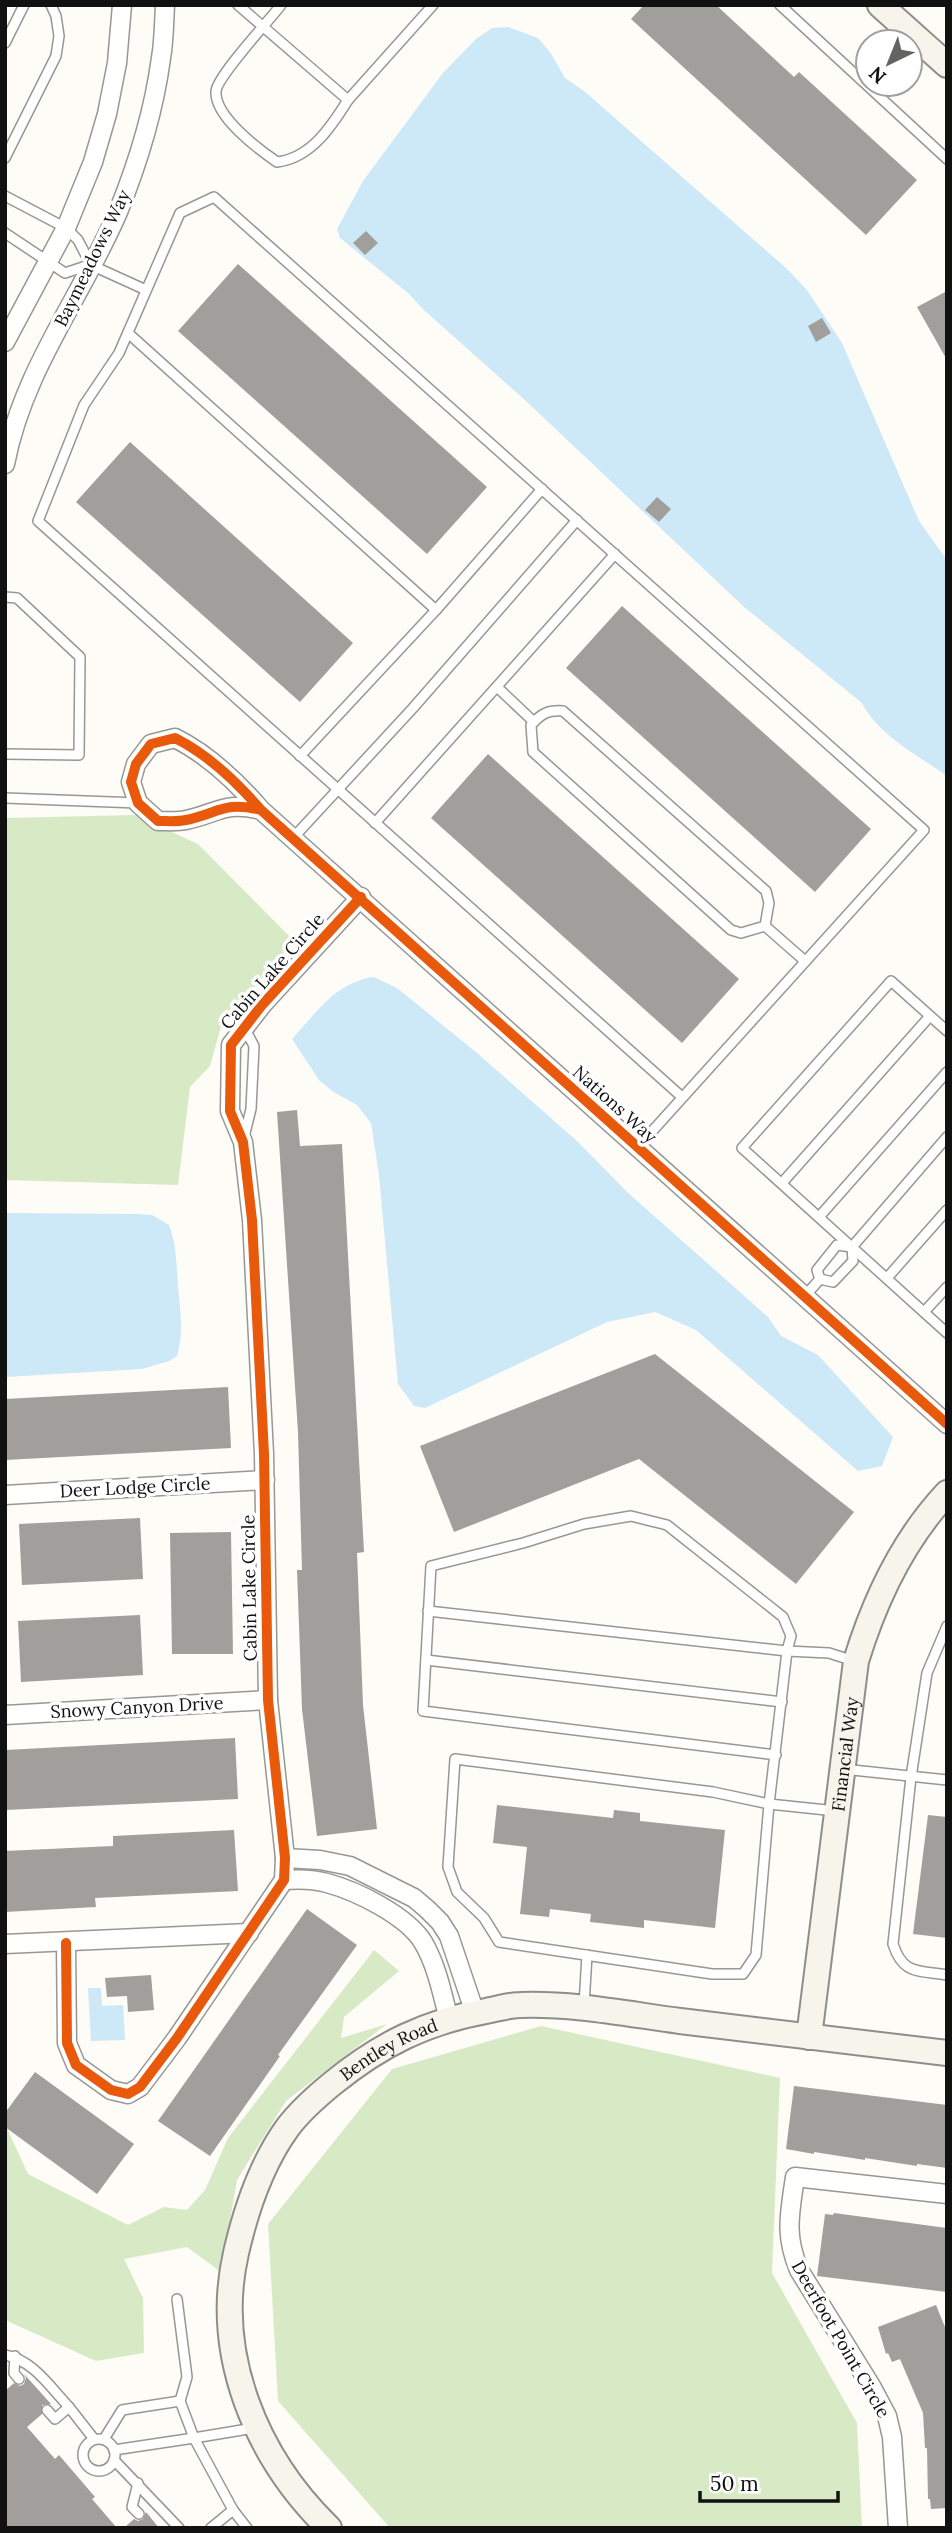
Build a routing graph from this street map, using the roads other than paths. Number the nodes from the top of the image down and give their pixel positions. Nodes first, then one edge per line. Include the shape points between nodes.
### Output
1 (24, 5) edge
2 (51, 5) edge
3 (122, 5) edge
4 (165, 5) edge
5 (238, 5) edge
6 (281, 5) edge
7 (433, 5) edge
8 (780, 5) edge
9 (880, 5) edge
10 (264, 27) junction
11 (5, 43) edge
12 (947, 65) edge
13 (348, 100) junction
14 (5, 158) edge
15 (947, 159) edge
16 (5, 196) edge
17 (66, 228) junction
18 (5, 233) edge
19 (48, 262) junction
20 (91, 265) junction
21 (146, 290) junction
22 (128, 333) junction
23 (5, 342) edge
24 (5, 464) edge
25 (542, 489) junction
26 (577, 520) junction
27 (615, 554) junction
28 (5, 597) edge
29 (436, 610) junction
30 (497, 687) junction
31 (534, 722) junction
32 (5, 754) edge
33 (300, 755) junction
34 (338, 790) junction
35 (5, 798) edge
36 (138, 803) junction
37 (261, 810) junction
38 (375, 823) junction
39 (293, 838) junction
40 (360, 897) junction
41 (765, 926) junction
42 (805, 961) junction
43 (930, 1016) junction
44 (947, 1031) edge
45 (947, 1072) edge
46 (682, 1097) junction
47 (947, 1138) edge
48 (637, 1148) junction
49 (782, 1183) junction
50 (947, 1210) edge
51 (819, 1217) junction
52 (852, 1247) junction
53 (887, 1278) junction
54 (820, 1279) junction
55 (947, 1287) edge
56 (804, 1297) junction
57 (924, 1312) junction
58 (947, 1333) edge
59 (947, 1424) edge
60 (265, 1480) junction
61 (947, 1493) edge
62 (5, 1494) edge
63 (428, 1611) junction
64 (947, 1626) edge
65 (787, 1651) junction
66 (426, 1660) junction
67 (856, 1661) junction
68 (268, 1700) junction
69 (782, 1702) junction
70 (5, 1715) edge
71 (776, 1755) junction
72 (841, 1769) junction
73 (911, 1777) junction
74 (947, 1780) edge
75 (769, 1804) junction
76 (838, 1811) junction
77 (285, 1858) junction
78 (284, 1880) junction
79 (249, 1933) junction
80 (66, 1943) junction
81 (5, 1944) edge
82 (587, 1955) junction
83 (947, 1975) edge
84 (584, 2009) junction
85 (475, 2013) junction
86 (449, 2020) junction
87 (809, 2037) junction
88 (947, 2053) edge
89 (947, 2194) edge
90 (177, 2299) dead end
91 (10, 2356) edge
92 (19, 2379) dead end
93 (180, 2400) junction
94 (69, 2407) junction
95 (47, 2410) dead end
96 (256, 2428) junction
97 (194, 2438) junction
98 (99, 2439) junction
99 (114, 2455) junction
100 (138, 2483) junction
101 (233, 2510) junction
102 (139, 2514) dead end
103 (179, 2528) edge
104 (211, 2528) edge
105 (247, 2528) edge
106 (329, 2528) edge
107 (898, 2528) edge

1 - 11 lane
2 - 14 lane via 59,36 56,55
3 - 17 street, Baymeadows Way via 107,114
4 - 20 street, Baymeadows Way via 161,58 145,135 117,213
5 - 10 lane
6 - 10 lane
7 - 13 lane
8 - 15 lane
9 - 12 street
10 - 13 lane
10 - 13 lane via 216,89 223,115 265,155 277,162 292,160 316,143
16 - 17 lane
17 - 19 street, Baymeadows Way
17 - 20 lane
18 - 19 lane
19 - 20 lane via 65,273
19 - 23 street, Baymeadows Way
20 - 21 lane
20 - 24 street, Baymeadows Way via 25,393
21 - 22 lane
21 - 25 lane via 180,213 214,197
22 - 29 lane
22 - 33 lane via 84,405 38,522
25 - 26 lane
25 - 29 lane
26 - 27 lane
26 - 34 lane
27 - 30 lane
27 - 42 lane via 924,830
28 - 32 lane via 17,598 80,657 80,668 79,755
29 - 33 lane
30 - 31 lane
30 - 38 lane
31 - 41 lane via 533,752 732,930 741,933
31 - 41 lane via 551,710 563,711 766,891
33 - 34 lane
34 - 38 lane
34 - 39 lane
35 - 36 lane
36 - 37 street via 158,821 185,820 242,805
36 - 37 street, Nations Way via 131,782 136,764 151,744 175,738 197,749
37 - 39 street, Nations Way
38 - 46 lane
39 - 40 street, Nations Way
40 - 48 street, Nations Way
40 - 60 street, Cabin Lake Circle via 231,1045 230,1111 243,1142 251,1220
41 - 42 lane
42 - 46 lane
43 - 44 lane
43 - 49 lane
43 - 49 lane via 891,981 742,1148
45 - 51 lane
46 - 48 lane
47 - 52 lane
48 - 56 street, Nations Way
49 - 51 lane
50 - 53 lane
51 - 52 lane
52 - 53 lane
52 - 54 lane via 853,1261 833,1282
52 - 54 lane via 837,1245 817,1270
53 - 57 lane
54 - 56 lane
55 - 57 lane
56 - 59 street, Nations Way
57 - 58 lane
60 - 62 street, Deer Lodge Circle
60 - 68 street, Cabin Lake Circle
61 - 67 street, Financial Way via 909,1542 883,1586
63 - 65 lane
63 - 65 lane via 431,1566 584,1524 631,1516 667,1525 783,1617 791,1636
63 - 66 lane
64 - 73 lane via 927,1673
65 - 67 lane via 829,1653
65 - 69 lane
66 - 69 lane
66 - 71 lane via 423,1711
67 - 72 street, Financial Way
68 - 70 street, Snowy Canyon Drive
68 - 77 street, Cabin Lake Circle
69 - 71 lane
71 - 75 lane
72 - 73 lane
72 - 76 street, Financial Way
73 - 74 lane
73 - 83 lane via 893,1944 898,1960 911,1969
75 - 76 lane
75 - 82 lane via 755,1955 743,1974 712,1974
75 - 82 lane via 456,1759 448,1867 457,1892 484,1918 499,1942
76 - 87 street, Financial Way
77 - 78 street, Cabin Lake Circle
77 - 85 street via 350,1866 414,1898 449,1936
78 - 79 street
78 - 86 street via 311,1880 343,1888 413,1929 434,1966
79 - 80 street
79 - 80 street via 148,2077 128,2094 111,2090 76,2065 67,2043
80 - 81 street
82 - 84 lane
84 - 85 street, Bentley Road via 518,2005
84 - 87 street, Bentley Road
85 - 86 street, Bentley Road
86 - 96 street, Bentley Road via 380,2048 315,2098 288,2127 260,2178 245,2215 230,2308 234,2361
87 - 88 street, Bentley Road
89 - 107 street, Deerfoot Point Circle via 795,2177 788,2232 791,2251 887,2416
90 - 93 lane via 187,2377
91 - 92 lane
91 - 94 lane via 29,2364
93 - 97 lane
93 - 98 lane via 122,2410
94 - 95 lane via 55,2419
94 - 98 lane
96 - 97 lane
96 - 106 street, Bentley Road via 278,2467
97 - 99 lane
97 - 101 lane
98 - 99 lane
98 - 99 lane via 89,2441 83,2450 87,2466 102,2470
99 - 100 lane
100 - 102 lane via 132,2507
100 - 103 lane
101 - 104 lane
101 - 105 lane

